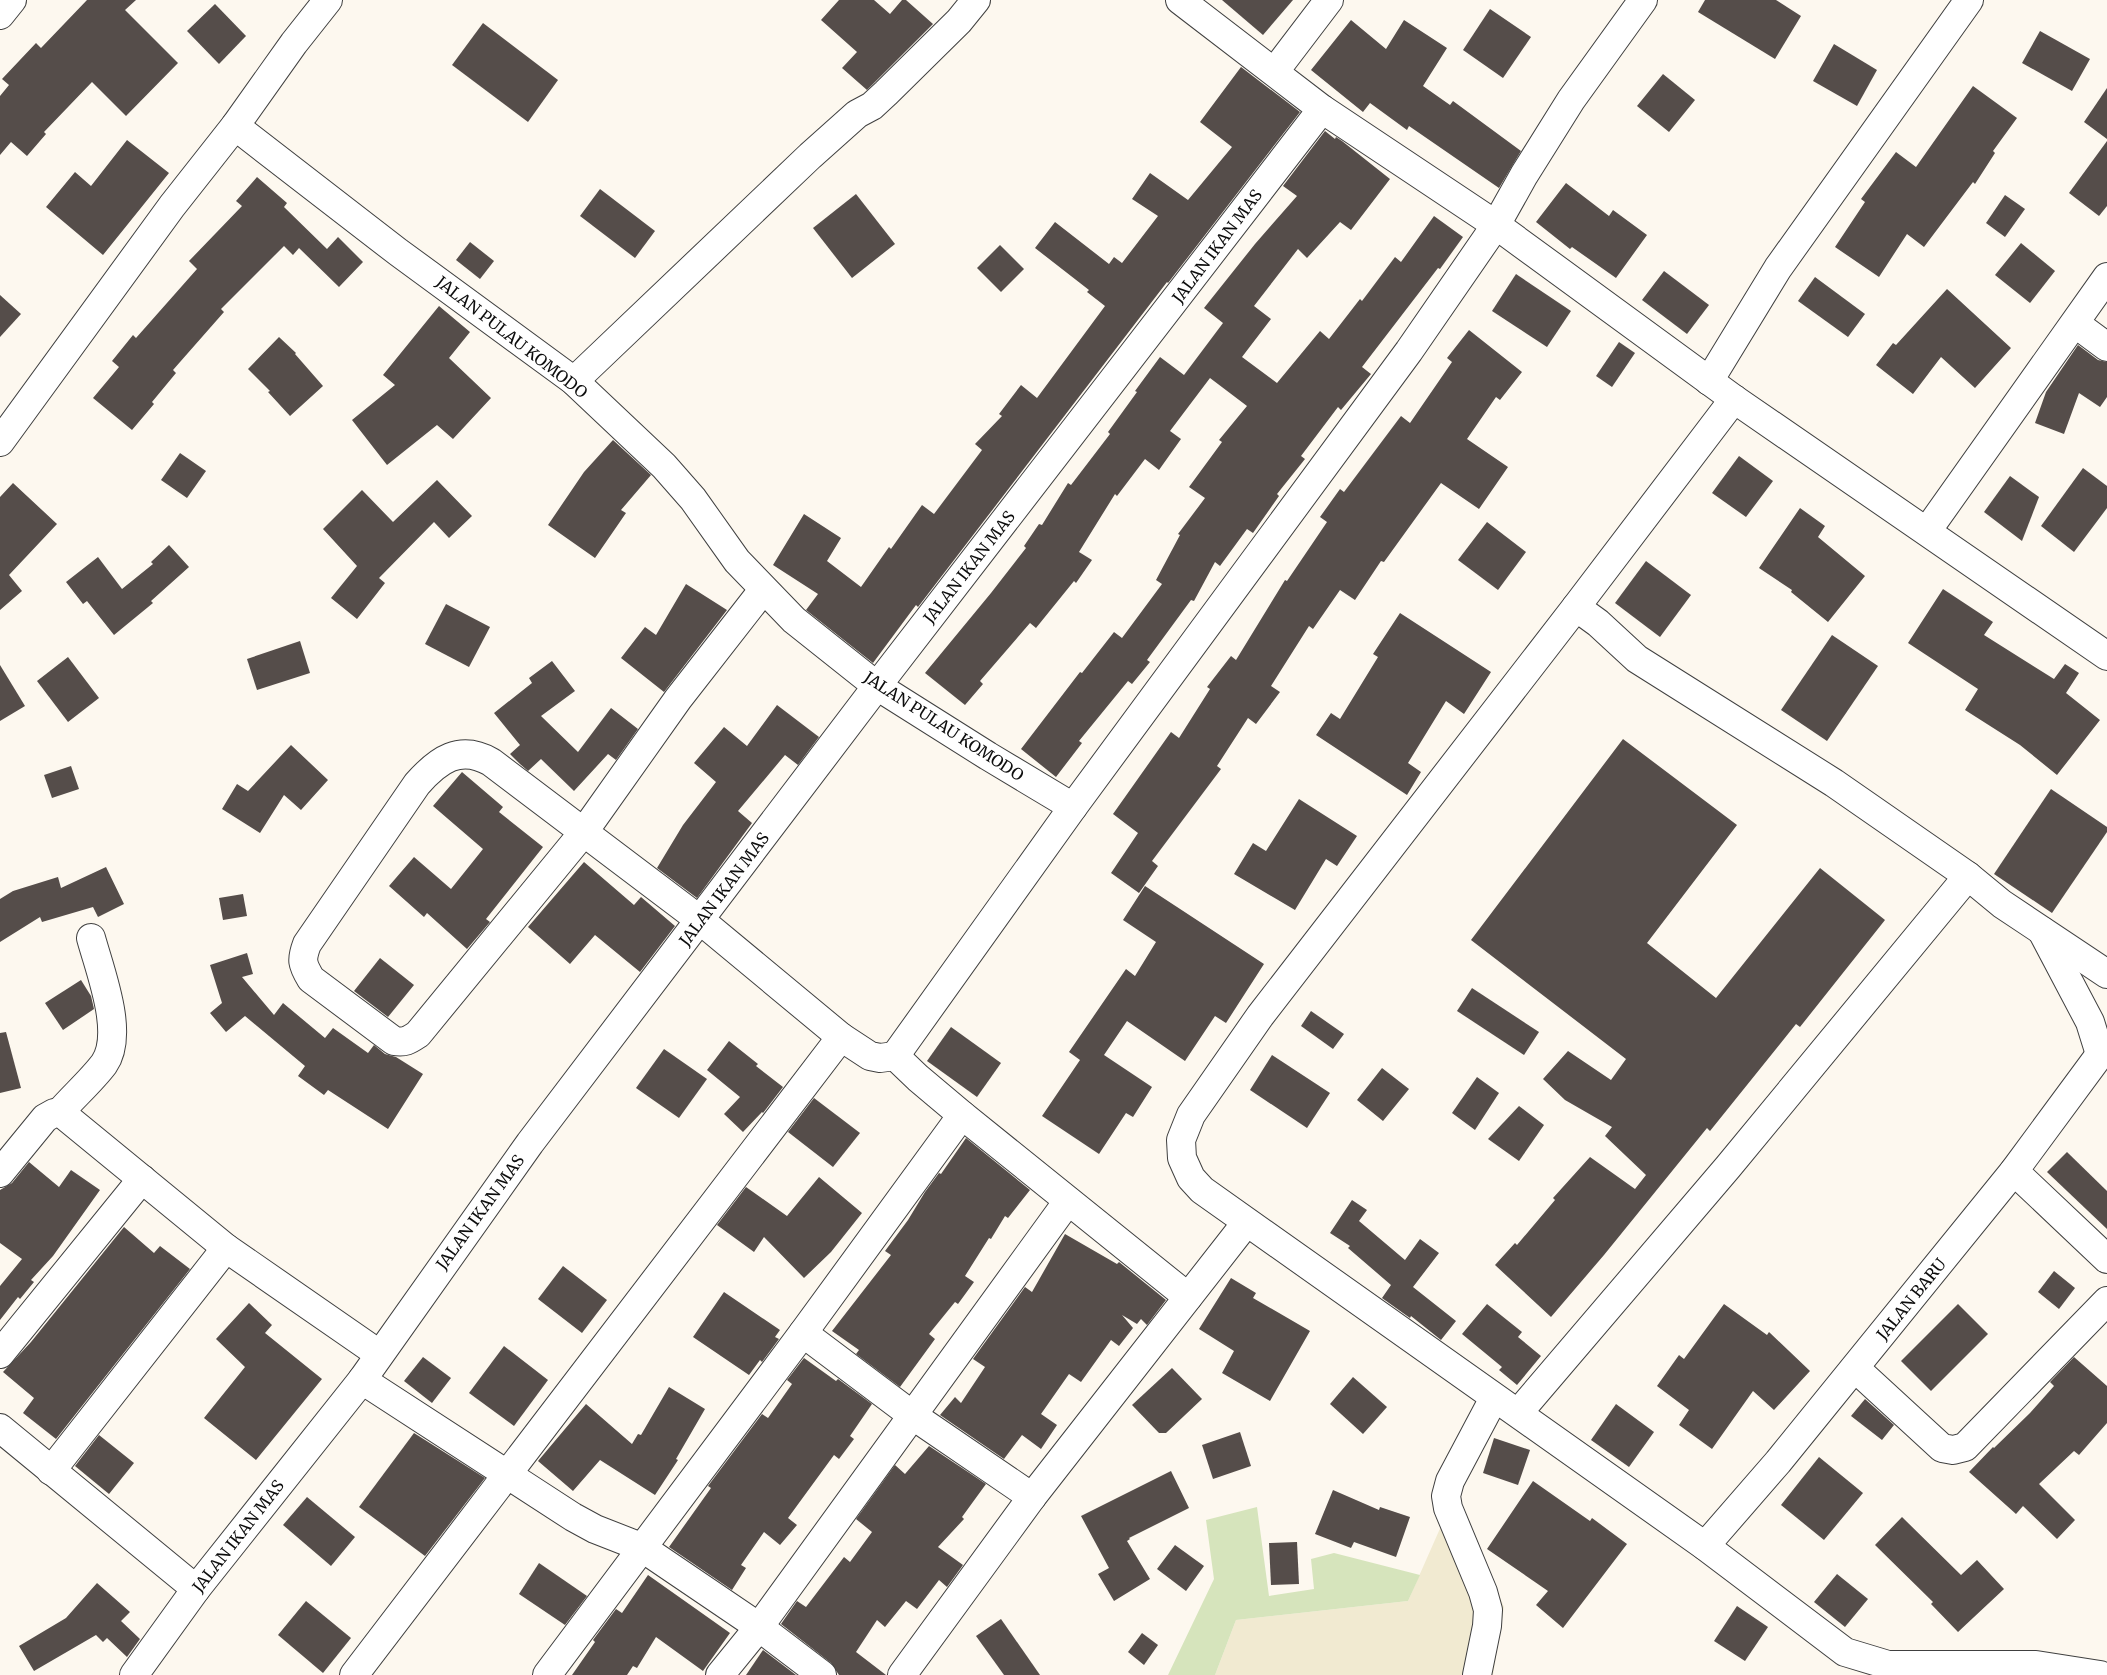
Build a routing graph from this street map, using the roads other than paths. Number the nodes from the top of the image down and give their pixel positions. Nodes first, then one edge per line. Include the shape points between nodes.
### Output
1 (12, 0) edge
2 (328, 0) edge
3 (976, 0) edge
4 (1180, 0) edge
5 (1329, 0) edge
6 (1643, 0) edge
7 (1970, 0) edge
8 (0, 15) edge
9 (1275, 71) junction
10 (1322, 109) junction
11 (235, 126) junction
12 (1496, 226) junction
13 (2107, 277) edge
14 (2076, 324) junction
15 (2107, 347) edge
16 (1709, 381) junction
17 (574, 382) junction
18 (1734, 399) junction
19 (0, 442) edge
20 (1927, 532) junction
21 (763, 590) junction
22 (1576, 607) junction
23 (2107, 656) edge
24 (877, 686) junction
25 (1073, 807) junction
26 (583, 833) junction
27 (1968, 876) junction
28 (700, 920) junction
29 (2042, 931) junction
30 (91, 938) dead end
31 (2107, 974) edge
32 (841, 1037) junction
33 (2103, 1049) edge
34 (896, 1056) junction
35 (60, 1112) junction
36 (962, 1115) junction
37 (2014, 1171) junction
38 (0, 1173) edge
39 (142, 1179) junction
40 (1068, 1201) junction
41 (1246, 1223) junction
42 (226, 1248) junction
43 (2107, 1258) edge
44 (1188, 1297) junction
45 (2107, 1301) edge
46 (803, 1333) junction
47 (0, 1354) edge
48 (379, 1354) junction
49 (1855, 1368) junction
50 (362, 1380) junction
51 (1494, 1398) junction
52 (1519, 1412) junction
53 (912, 1416) junction
54 (0, 1428) edge
55 (51, 1471) junction
56 (508, 1474) junction
57 (1032, 1497) junction
58 (1705, 1546) junction
59 (641, 1547) junction
60 (196, 1589) junction
61 (759, 1627) junction
62 (134, 1675) edge
63 (354, 1675) edge
64 (547, 1675) edge
65 (720, 1675) edge
66 (822, 1675) edge
67 (902, 1675) edge
68 (1477, 1675) edge
69 (2100, 1675) edge

1 - 8 street
2 - 11 street
3 - 17 street via 886,94 857,114 810,156
4 - 9 street
5 - 9 street
6 - 12 street via 1571,100
7 - 16 street via 1778,268
9 - 10 street
10 - 12 street
10 - 24 street, JALAN IKAN MAS
11 - 17 street, JALAN PULAU KOMODO
11 - 19 street via 172,206
12 - 16 street
12 - 25 street via 1409,351
13 - 14 street
14 - 15 street
14 - 20 street
16 - 18 street
17 - 21 street, JALAN PULAU KOMODO via 693,498 737,561
18 - 20 street
18 - 22 street
20 - 23 street
21 - 24 street, JALAN PULAU KOMODO via 794,620
21 - 26 street via 678,699
22 - 27 street via 1598,622 1637,659 1834,783
22 - 41 street via 1260,1016 1191,1115 1182,1140 1182,1158 1192,1178 1202,1190
24 - 25 street, JALAN PULAU KOMODO
24 - 28 street, JALAN IKAN MAS
25 - 34 street
26 - 26 street via 418,1034 408,1041 394,1040 311,979 302,965 307,944 411,792 430,769 446,759 465,753 491,762
26 - 28 street
27 - 29 street
27 - 52 street via 1728,1167
28 - 32 street
28 - 48 street, JALAN IKAN MAS via 530,1143
29 - 31 street
29 - 33 street
30 - 35 street via 112,1022 111,1050 104,1064
32 - 34 street via 870,1056
32 - 56 street
33 - 37 street, JALAN BARU
34 - 36 street
35 - 38 street via 45,1118
35 - 39 street
36 - 40 street
36 - 46 street
37 - 43 street
37 - 49 street, JALAN BARU
39 - 42 street
39 - 47 street
40 - 44 street
40 - 53 street
41 - 44 street
41 - 51 street
42 - 48 street
42 - 55 street
44 - 57 street
45 - 49 street via 1965,1447 1942,1448
46 - 53 street
46 - 59 street
48 - 50 street, JALAN IKAN MAS
49 - 58 street, JALAN BARU
50 - 56 street
50 - 60 street, JALAN IKAN MAS
51 - 52 street
51 - 68 street via 1450,1481 1446,1496 1488,1610 1488,1626
52 - 58 street
53 - 57 street
53 - 61 street
54 - 55 street
55 - 60 street
56 - 59 street via 588,1525
56 - 63 street
57 - 67 street
58 - 69 street via 1845,1652 1888,1665 2036,1665
59 - 61 street
59 - 64 street
60 - 62 street, JALAN IKAN MAS
61 - 65 street
61 - 66 street

